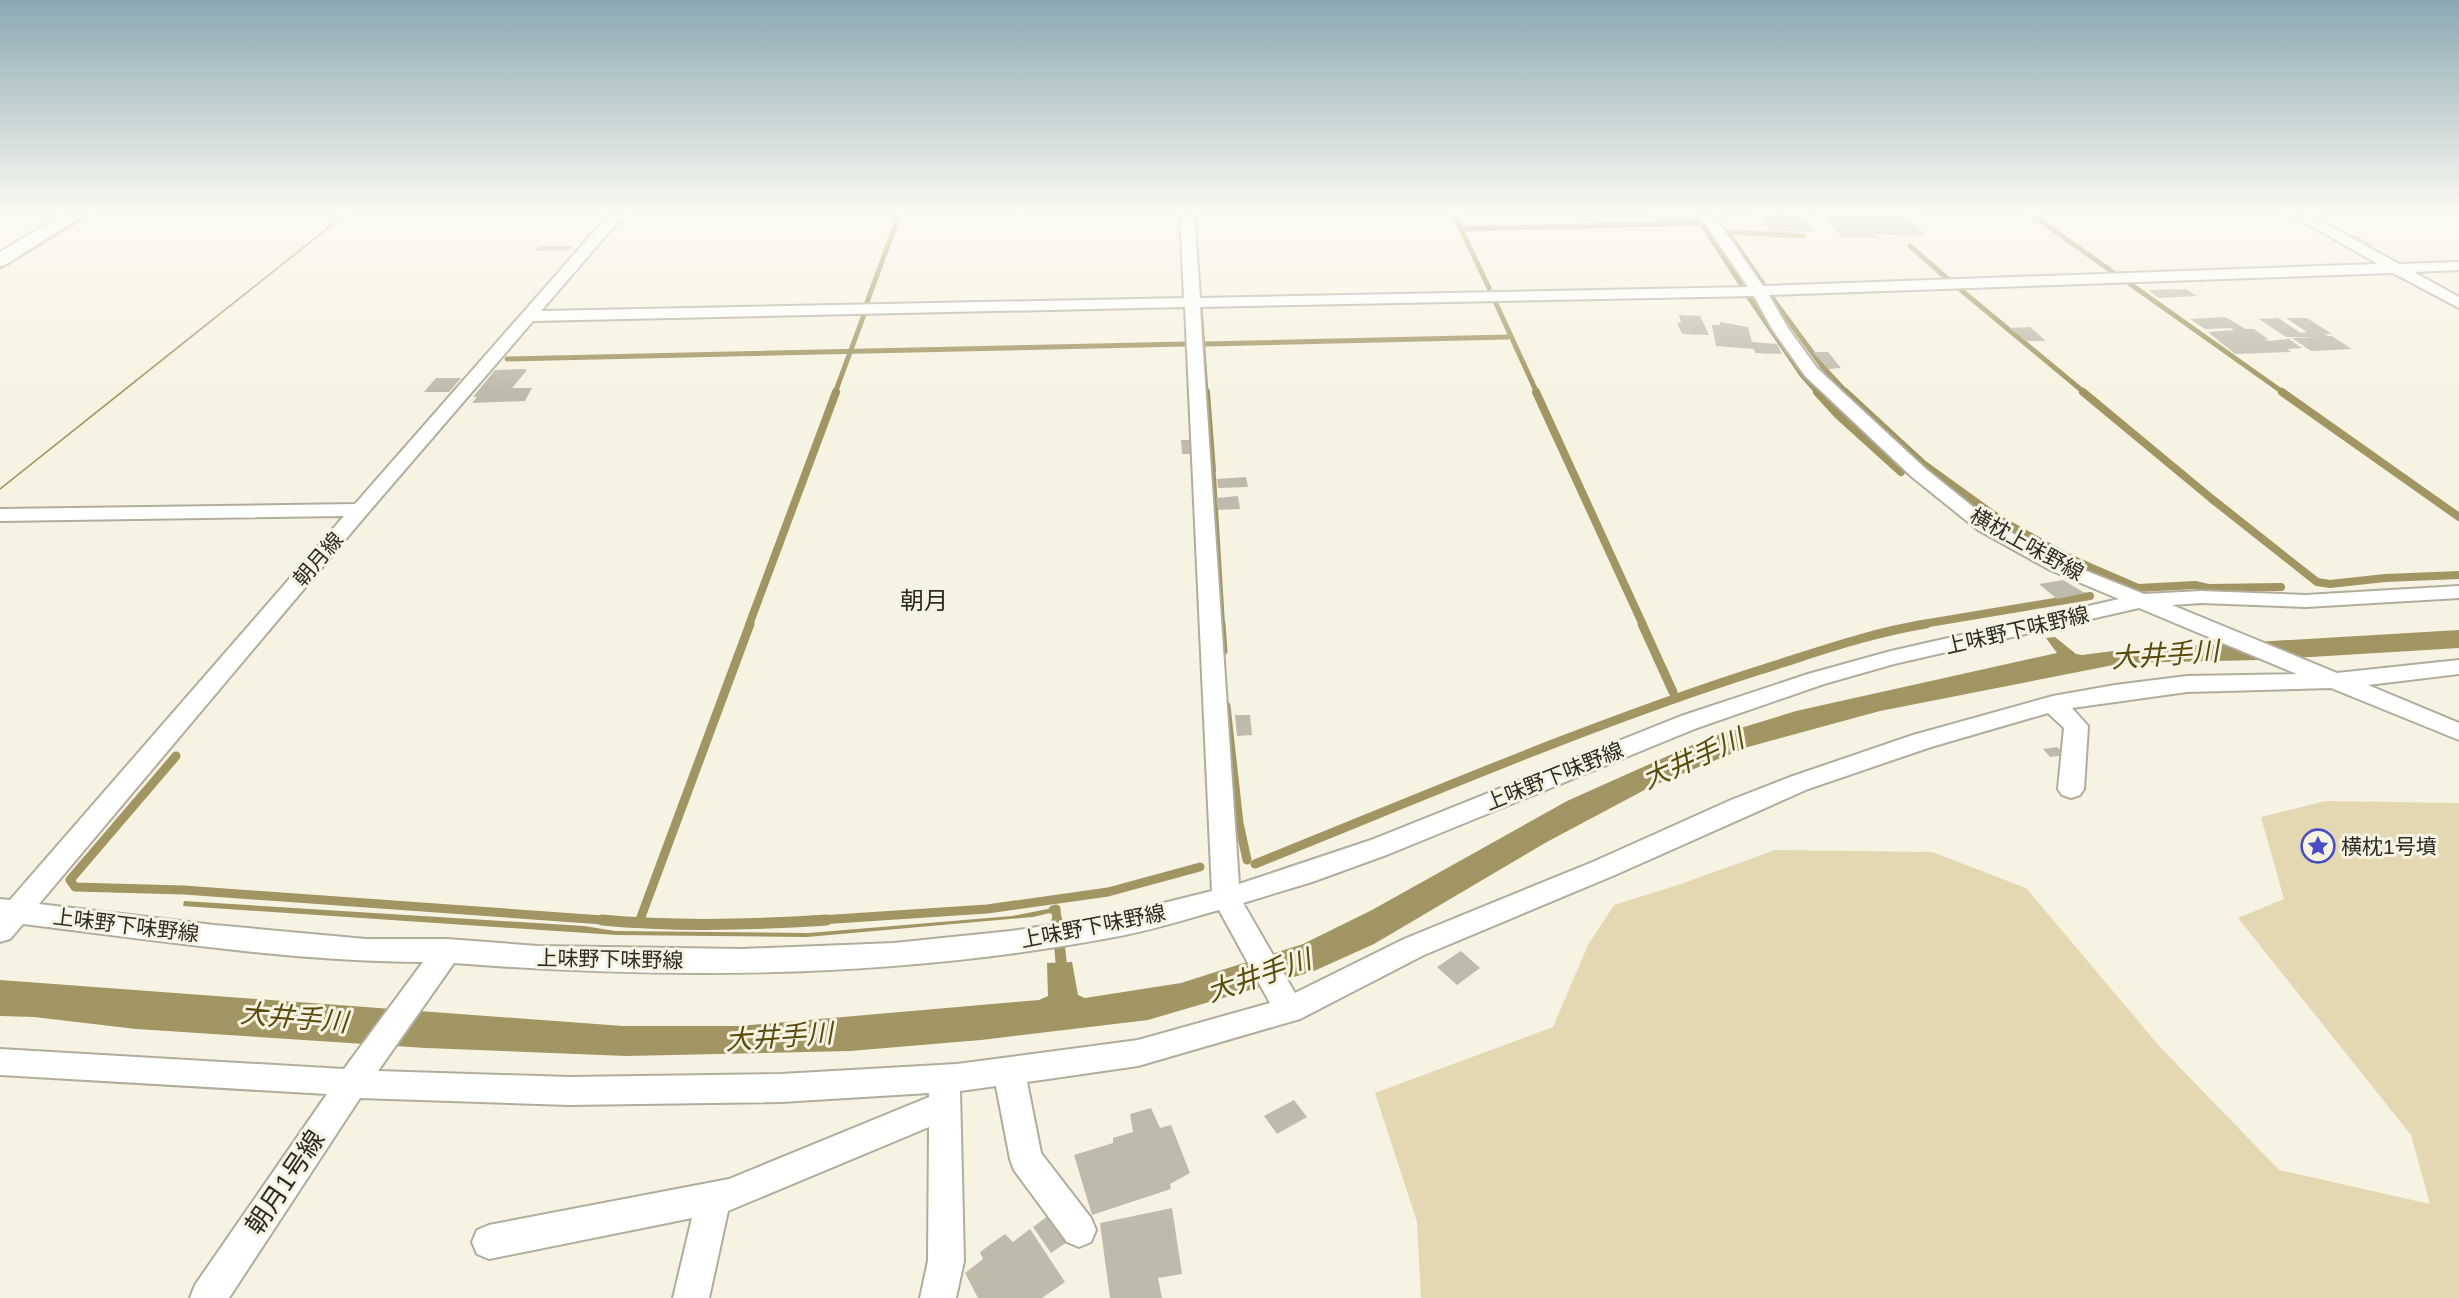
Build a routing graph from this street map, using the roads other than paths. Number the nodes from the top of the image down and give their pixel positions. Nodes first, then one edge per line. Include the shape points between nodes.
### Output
1 (569, 271) edge
2 (1191, 271) edge
3 (1745, 271) edge
4 (2325, 271) edge
5 (2401, 271) edge
6 (1759, 291) junction
7 (1193, 303) junction
8 (2459, 303) edge
9 (530, 316) junction
10 (360, 510) junction
11 (0, 515) edge
12 (2459, 592) edge
13 (2140, 601) junction
14 (2459, 667) edge
15 (2328, 679) junction
16 (2053, 704) junction
17 (2459, 732) edge
18 (2071, 789) dead end
19 (1226, 898) junction
20 (6, 919) edge
21 (447, 951) junction
22 (1289, 1010) junction
23 (0, 1062) edge
24 (1010, 1071) junction
25 (357, 1075) junction
26 (945, 1092) junction
27 (714, 1198) junction
28 (1079, 1230) dead end
29 (489, 1242) dead end
30 (208, 1298) edge
31 (691, 1298) edge
32 (938, 1298) edge

1 - 9 street, 朝月線
2 - 7 street
3 - 6 street, 横枕上味野線
4 - 6 street
5 - 8 street
6 - 7 street
6 - 13 street, 横枕上味野線 via 1811,372 1919,473 1985,526 2057,566
7 - 9 street
7 - 19 street
9 - 10 street, 朝月線
10 - 11 street
10 - 20 street, 朝月線
12 - 13 street, 上味野下味野線 via 2306,601 2201,597
13 - 15 street, 横枕上味野線
13 - 19 street, 上味野下味野線 via 1816,679 1635,742 1380,847
14 - 15 street via 2384,677
15 - 16 street via 2187,684
15 - 17 street, 横枕上味野線
16 - 18 street via 2076,726
16 - 22 street via 1922,741 1799,783 1414,947
19 - 21 street, 上味野下味野線 via 1111,927 894,955 741,961 538,958
19 - 22 street
20 - 21 street, 上味野下味野線 via 57,917 355,949
21 - 25 street, 朝月1号線
22 - 24 street via 1138,1053
23 - 25 street via 337,1081
24 - 26 street
24 - 28 street via 1026,1159
25 - 26 street via 568,1091 781,1088
25 - 30 street, 朝月1号線
26 - 27 street via 730,1196
26 - 32 street via 946,1262
27 - 29 street
27 - 31 street

